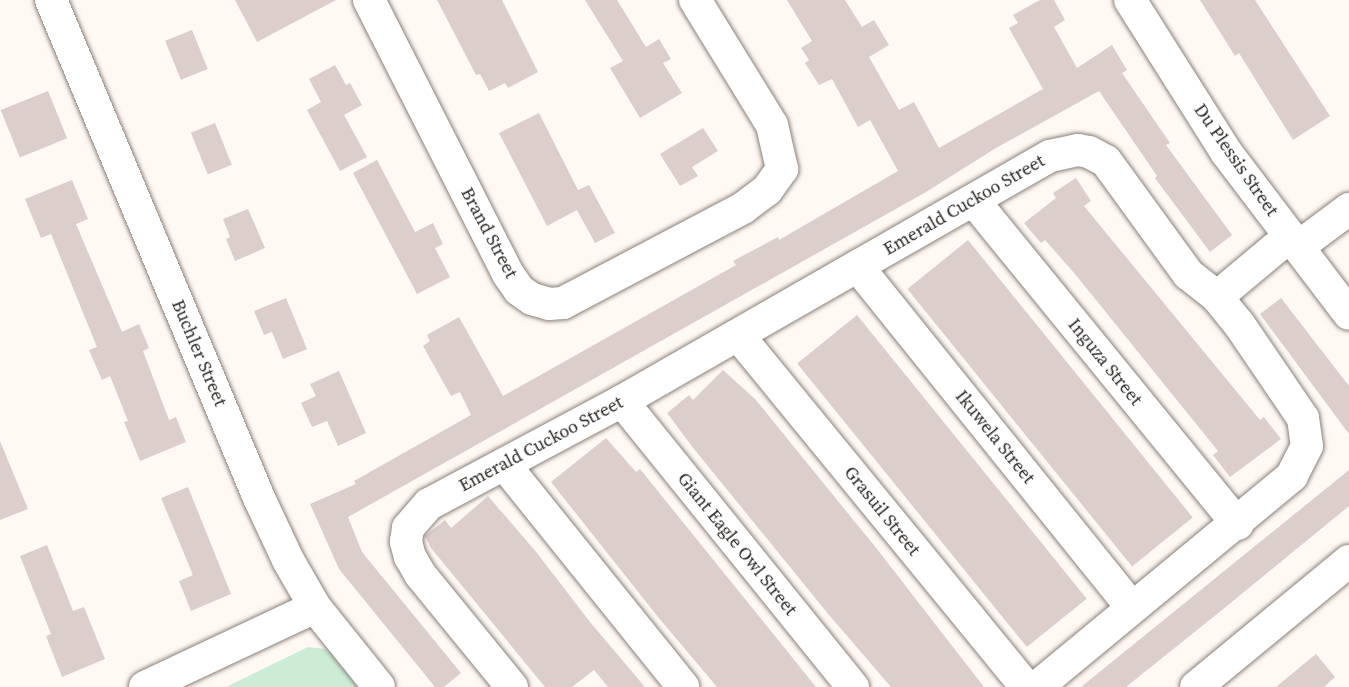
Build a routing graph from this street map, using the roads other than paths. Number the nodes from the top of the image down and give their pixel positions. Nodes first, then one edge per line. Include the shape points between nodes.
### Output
1 (51, 0) edge
2 (369, 0) edge
3 (695, 0) edge
4 (1130, 0) edge
5 (974, 201) junction
6 (1349, 209) edge
7 (1294, 241) junction
8 (858, 267) junction
9 (1216, 297) junction
10 (1349, 314) edge
11 (738, 335) junction
12 (622, 401) junction
13 (504, 464) junction
14 (1237, 524) junction
15 (1349, 561) edge
16 (315, 607) junction
17 (1131, 607) junction
18 (145, 687) edge
19 (379, 687) edge
20 (512, 687) edge
21 (683, 687) edge
22 (853, 687) edge
23 (1026, 687) edge
24 (1037, 687) edge
25 (1196, 687) edge

1 - 16 street, Buchler Street via 259,498
2 - 3 street, Brand Street via 508,274 519,290 549,304 563,303 743,208 767,190 782,170 772,125
4 - 7 street, Du Plessis Street via 1226,152
5 - 8 street, Emerald Cuckoo Street
5 - 9 street, Emerald Cuckoo Street via 1050,156 1068,151 1089,152 1106,161 1188,274
5 - 14 street, Inguza Street
6 - 7 street
7 - 9 street
7 - 10 street, Du Plessis Street
8 - 11 street, Emerald Cuckoo Street
8 - 17 street, Ikuwela Street
9 - 14 street, Emerald Cuckoo Street via 1298,409 1307,432 1307,446 1292,476
11 - 12 street, Emerald Cuckoo Street
11 - 23 street, Grasuil Street
12 - 13 street, Emerald Cuckoo Street
12 - 22 street, Giant Eagle Owl Street
13 - 20 street, Emerald Cuckoo Street via 429,504 408,528 406,542 420,574
13 - 21 street
14 - 17 street, Emerald Cuckoo Street
15 - 25 street
16 - 18 street
16 - 19 street, Buchler Street
17 - 24 street, Emerald Cuckoo Street

